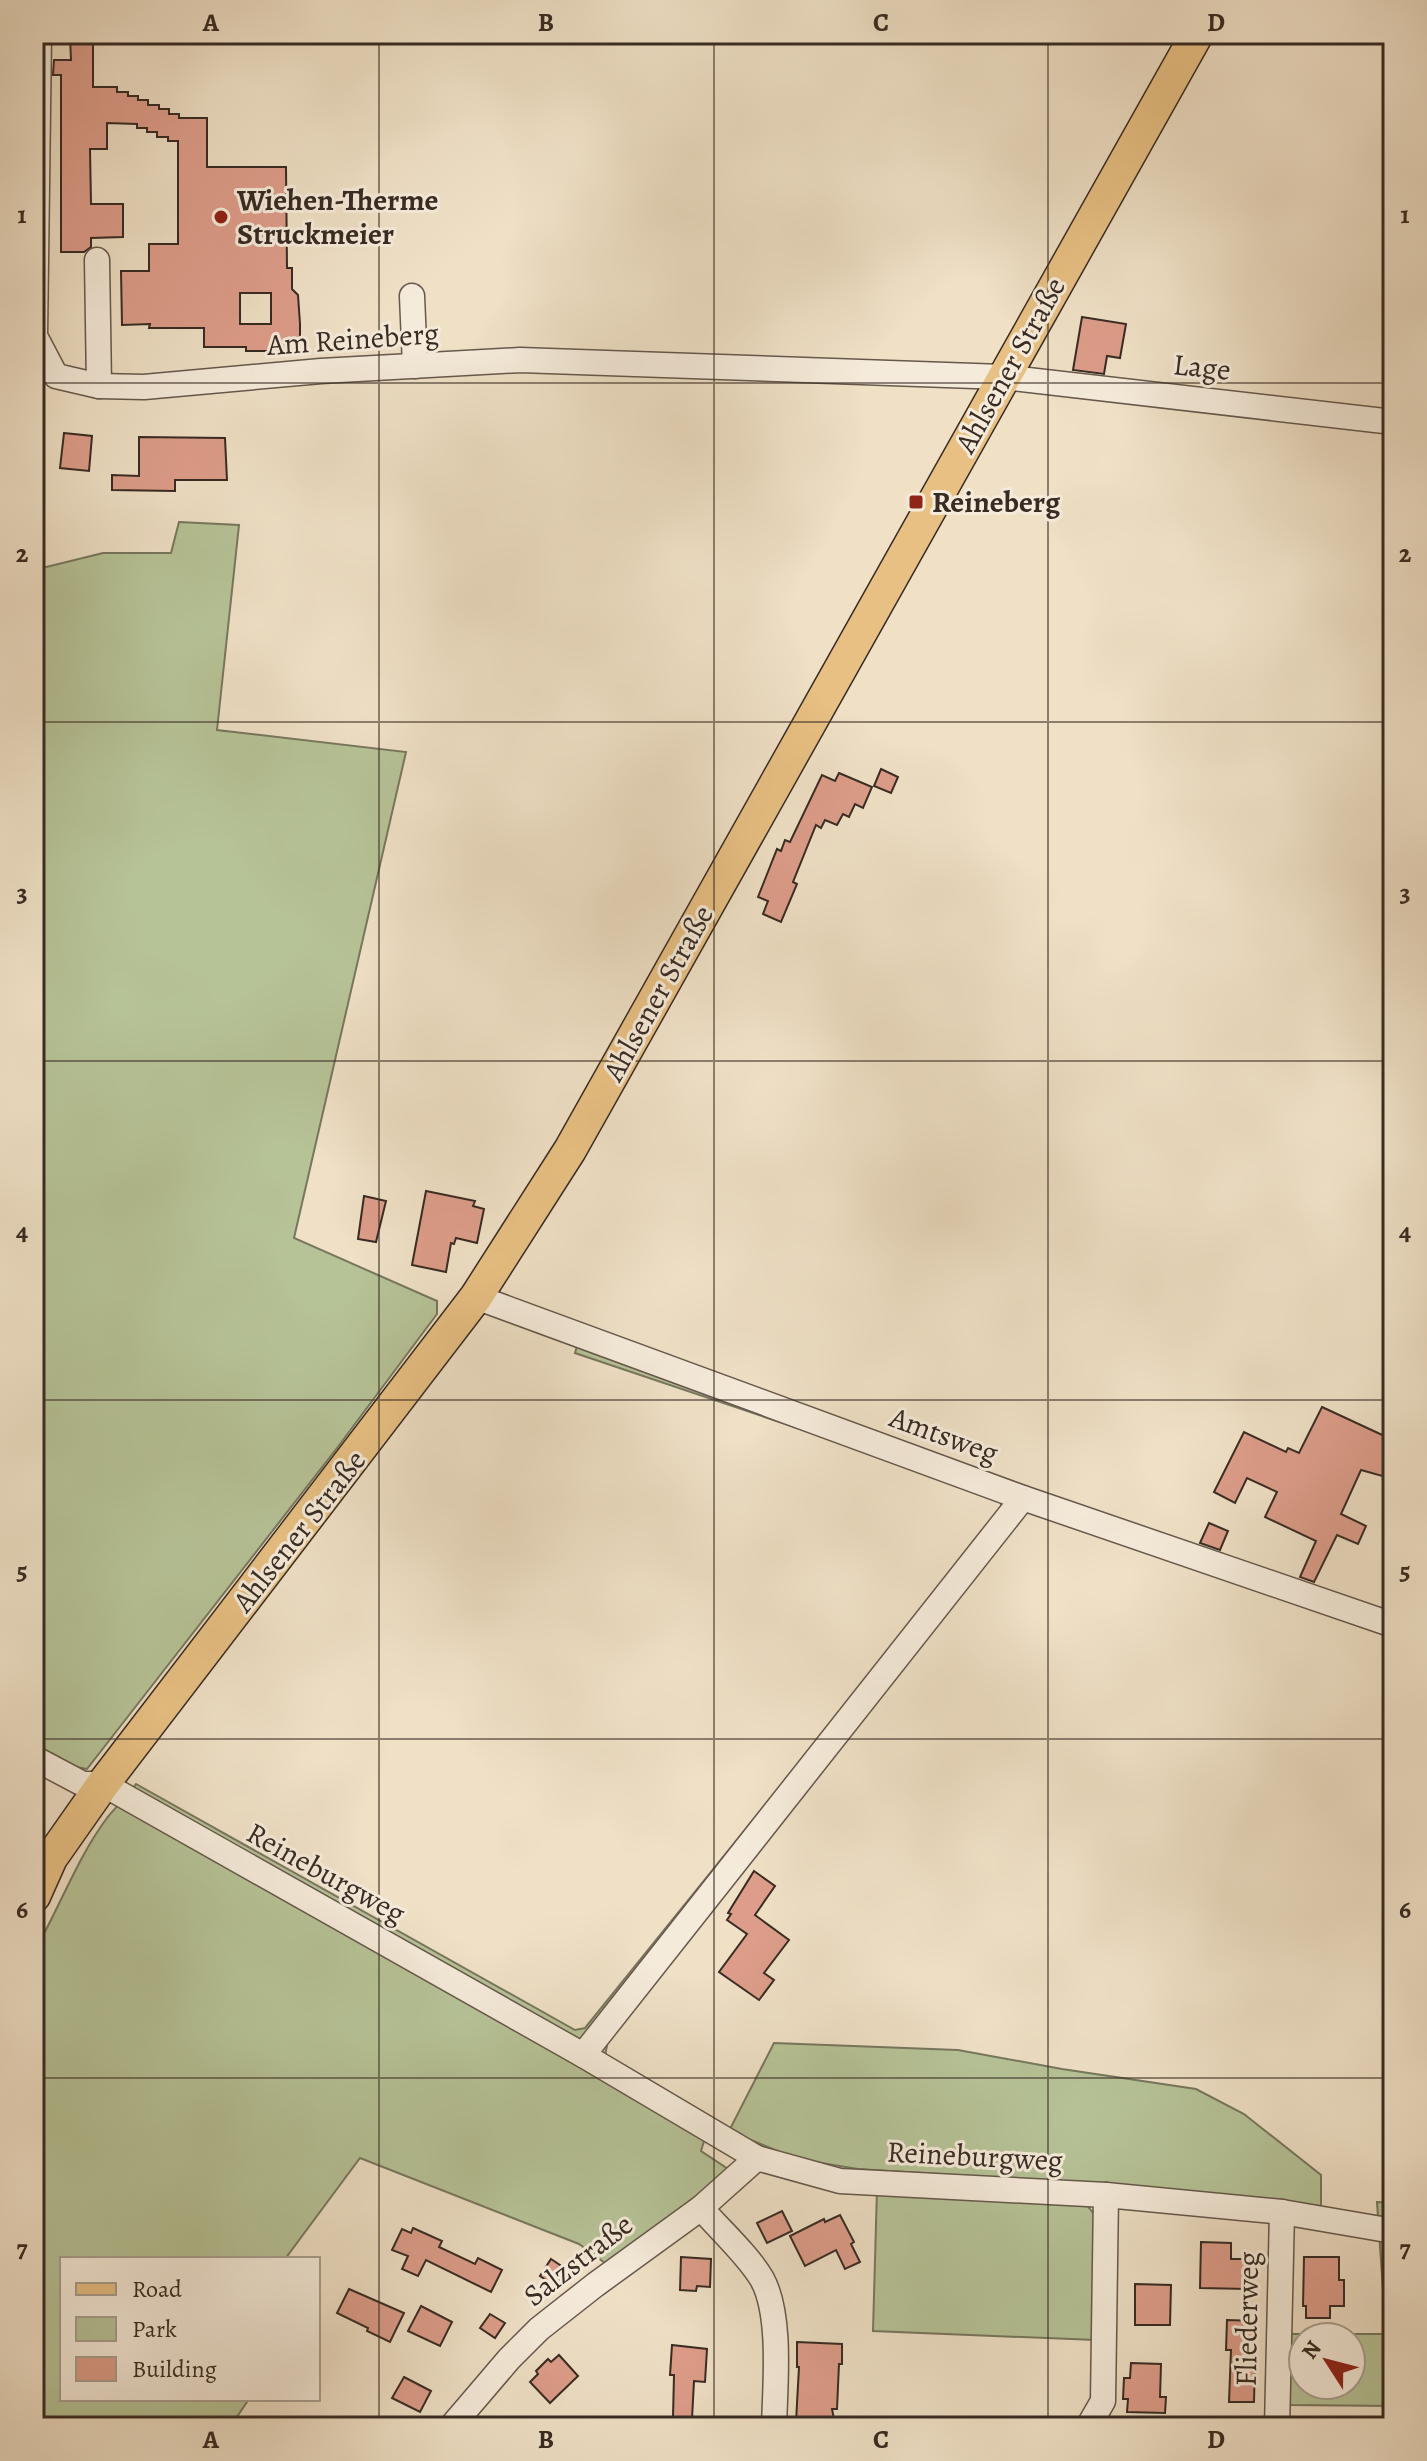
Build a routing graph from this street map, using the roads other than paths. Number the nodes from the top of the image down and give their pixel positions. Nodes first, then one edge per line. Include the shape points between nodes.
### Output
1 (39, 34) edge
2 (1197, 34) edge
3 (97, 260) dead end
4 (412, 296) dead end
5 (415, 366) junction
6 (1003, 377) junction
7 (99, 386) junction
8 (1393, 422) edge
9 (476, 1297) junction
10 (1023, 1498) junction
11 (1393, 1625) edge
12 (34, 1758) edge
13 (103, 1784) junction
14 (34, 1896) edge
15 (583, 2055) junction
16 (757, 2158) junction
17 (1106, 2195) junction
18 (701, 2208) junction
19 (1282, 2212) junction
20 (1393, 2231) edge
21 (451, 2427) edge
22 (774, 2427) edge
23 (1088, 2427) edge
24 (1277, 2427) edge

1 - 7 street, Am Reineberg via 35,336 56,376
2 - 6 main road, Ahlsener Straße
3 - 7 street
4 - 5 street
5 - 6 street, Am Reineberg via 520,360
5 - 7 street, Am Reineberg
6 - 8 street, Lage
6 - 9 main road, Ahlsener Straße via 570,1150
9 - 10 street, Amtsweg
9 - 13 main road, Ahlsener Straße
10 - 11 street, Amtsweg
10 - 15 street
12 - 13 street, Reineburgweg via 83,1784
13 - 14 main road, Ahlsener Straße via 51,1858
13 - 15 street, Reineburgweg
15 - 16 street, Reineburgweg
16 - 17 street, Reineburgweg via 840,2181
16 - 18 street, Salzstraße
17 - 19 street, Reineburgweg
17 - 23 street via 1103,2401
18 - 21 street, Salzstraße via 539,2329
18 - 22 street via 762,2280 771,2305
19 - 20 street, Reineburgweg
19 - 24 street, Fliederweg

